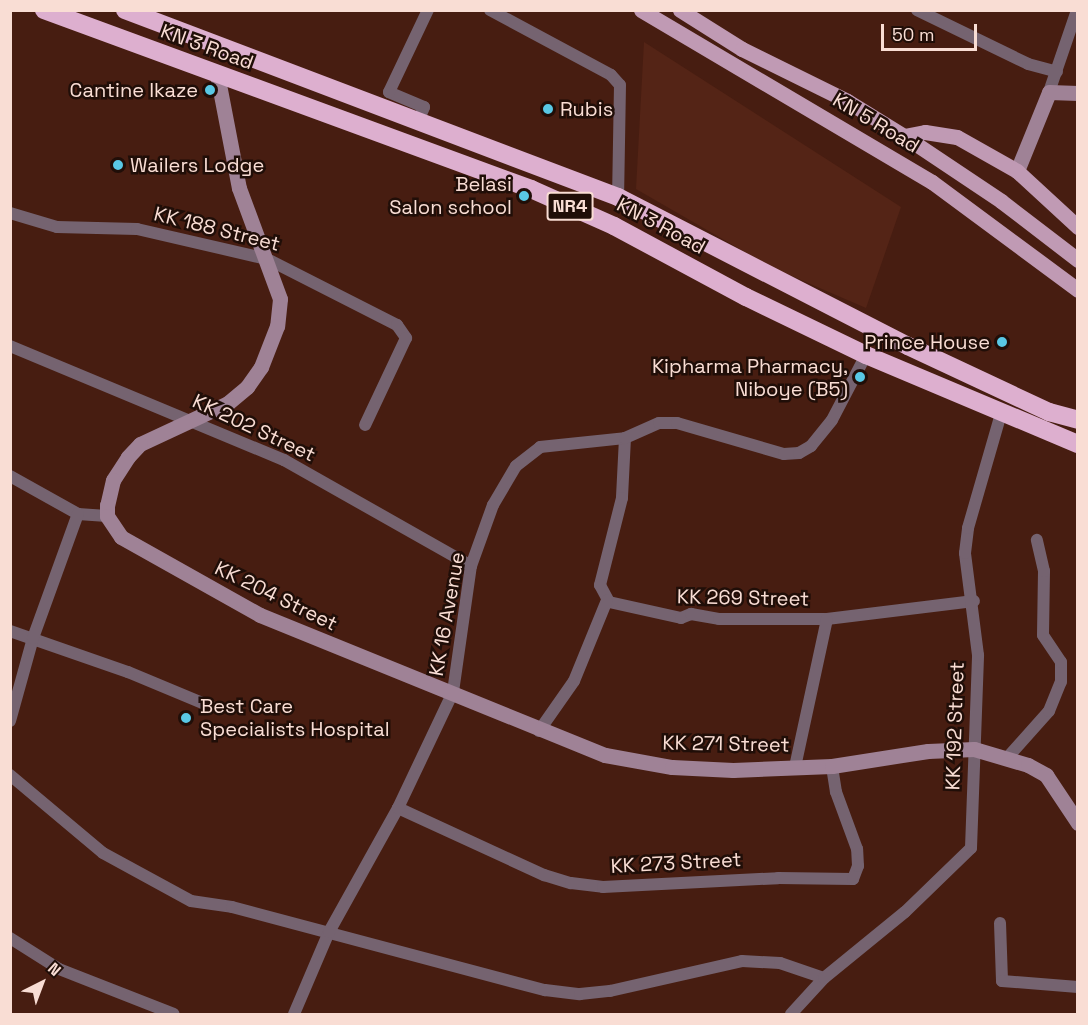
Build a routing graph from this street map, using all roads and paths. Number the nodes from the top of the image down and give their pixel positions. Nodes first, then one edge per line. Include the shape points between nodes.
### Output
1 (44, 10) edge
2 (125, 10) edge
3 (428, 10) edge
4 (490, 10) edge
5 (641, 10) edge
6 (680, 10) edge
7 (917, 10) edge
8 (1077, 10) edge
9 (939, 16) edge
10 (1057, 72) junction
11 (217, 74) junction
12 (1049, 93) junction
13 (1077, 93) edge
14 (419, 120) junction
15 (904, 136) junction
16 (1017, 171) junction
17 (618, 197) junction
18 (10, 213) edge
19 (608, 223) junction
20 (1077, 227) edge
21 (267, 258) junction
22 (1077, 260) edge
23 (1077, 290) edge
24 (10, 346) edge
25 (867, 356) junction
26 (1077, 409) edge
27 (1049, 412) junction
28 (1001, 414) junction
29 (190, 419) junction
30 (1077, 420) edge
31 (365, 425) dead end
32 (625, 438) junction
33 (1077, 444) edge
34 (10, 476) edge
35 (107, 510) junction
36 (78, 514) junction
37 (1037, 540) dead end
38 (471, 566) junction
39 (607, 600) junction
40 (974, 601) junction
41 (827, 619) junction
42 (10, 631) edge
43 (33, 638) junction
44 (453, 692) junction
45 (212, 707) dead end
46 (10, 721) edge
47 (539, 731) junction
48 (974, 749) junction
49 (1007, 758) junction
50 (832, 766) junction
51 (795, 768) junction
52 (10, 775) edge
53 (398, 808) junction
54 (1077, 823) edge
55 (1000, 923) dead end
56 (328, 932) junction
57 (10, 938) edge
58 (824, 978) junction
59 (1077, 987) edge
60 (174, 1014) edge
61 (294, 1014) edge
62 (791, 1014) edge

1 - 11 highway, KN 3 Road / NR4
2 - 14 highway, KN 3 Road / NR4
3 - 14 street via 389,92 424,107
4 - 17 street via 611,75 620,85
5 - 23 main road, KN 5 Road via 932,182
6 - 15 main road, KN 5 Road via 741,49 847,101
7 - 9 street
8 - 10 street
9 - 10 street via 1028,64
10 - 12 street
11 - 19 highway, KN 3 Road / NR4 via 445,156
11 - 21 street via 239,188
12 - 13 street
12 - 16 street
14 - 17 highway, KN 3 Road / NR4
15 - 16 main road via 925,132 957,137
15 - 22 main road, KN 5 Road via 1000,201
16 - 20 main road
17 - 19 highway
17 - 27 highway, KN 3 Road / NR4 via 726,256
18 - 21 street, KK 188 Street via 57,227 137,230
19 - 25 highway, KN 3 Road / NR4
21 - 29 street via 280,299 261,367 247,387 228,403
21 - 31 street, KK 188 Street via 334,290 402,331 406,338
24 - 29 street, KK 202 Street
25 - 28 highway, KN 3 Road / NR4
25 - 32 street, KK 16 Avenue via 832,420 811,446 799,453 783,454 677,423 659,423
26 - 27 highway
27 - 30 highway, KN 3 Road / NR4
28 - 33 highway, KN 3 Road / NR4
28 - 40 street, KK 192 Street via 968,528 965,553
29 - 35 street via 140,444 113,480
29 - 38 street, KK 202 Street via 284,460
32 - 38 street, KK 16 Avenue via 540,447 525,456 493,505
32 - 39 street via 622,498 600,585
34 - 36 street
35 - 36 street
35 - 44 street, KK 204 Street via 121,537 133,546 260,615 331,647
36 - 43 street
37 - 49 street via 1044,571 1043,635 1061,662 1061,682 1049,711
38 - 44 street, KK 16 Avenue
39 - 41 street, KK 269 Street via 681,618 691,614 719,619
39 - 47 street via 574,681
40 - 41 street, KK 269 Street
40 - 48 street, KK 192 Street via 978,655
41 - 51 street
42 - 43 street
43 - 45 street
43 - 46 street
44 - 47 street, KK 271 Street
44 - 53 street, KK 16 Avenue
47 - 51 street, KK 271 Street via 605,755 672,767
48 - 49 street, KK 271 Street
48 - 50 street, KK 271 Street via 928,751
48 - 58 street, KK 192 Street via 970,850 905,912
49 - 54 street, KK 271 Street via 1046,775
50 - 51 street, KK 271 Street
50 - 53 street, KK 273 Street via 836,792 857,849 858,866 853,879 778,878 603,886 571,883 544,875
52 - 56 street via 103,853 156,884 191,901 232,907
53 - 56 street, KK 16 Avenue
55 - 59 street via 1002,981
56 - 58 street via 545,990 580,994 610,991 742,961 780,963
56 - 61 street, KK 16 Avenue
57 - 60 street via 59,969
58 - 62 street, KK 192 Street

